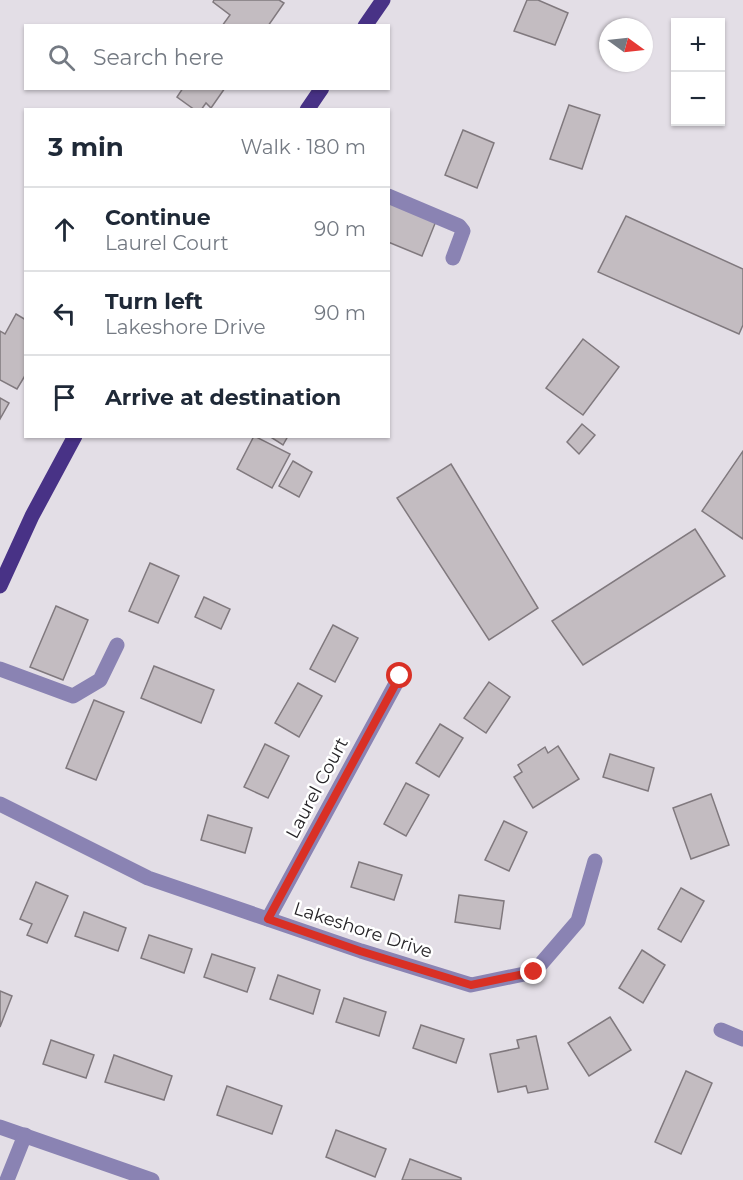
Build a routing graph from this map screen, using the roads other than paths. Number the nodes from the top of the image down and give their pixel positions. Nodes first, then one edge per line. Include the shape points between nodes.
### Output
1 (383, 0) edge
2 (366, 24) edge
3 (321, 90) edge
4 (308, 108) edge
5 (390, 197) edge
6 (453, 258) dead end
7 (74, 438) edge
8 (0, 586) edge
9 (117, 645) dead end
10 (0, 669) edge
11 (400, 676) dead end
12 (0, 804) edge
13 (596, 861) dead end
14 (268, 919) junction
15 (721, 1030) dead end
16 (743, 1039) edge
17 (0, 1127) edge
18 (25, 1135) junction
19 (7, 1180) edge
20 (152, 1180) edge

1 - 2 main road
3 - 4 main road
5 - 6 street via 459,226 463,231
7 - 8 main road
9 - 10 street via 100,680 73,696
11 - 14 street, Laurel Court
12 - 14 street, Lakeshore Drive via 148,878
13 - 14 street, Lakeshore Drive via 578,921 534,972 471,985
15 - 16 street
17 - 18 street
18 - 19 street
18 - 20 street

